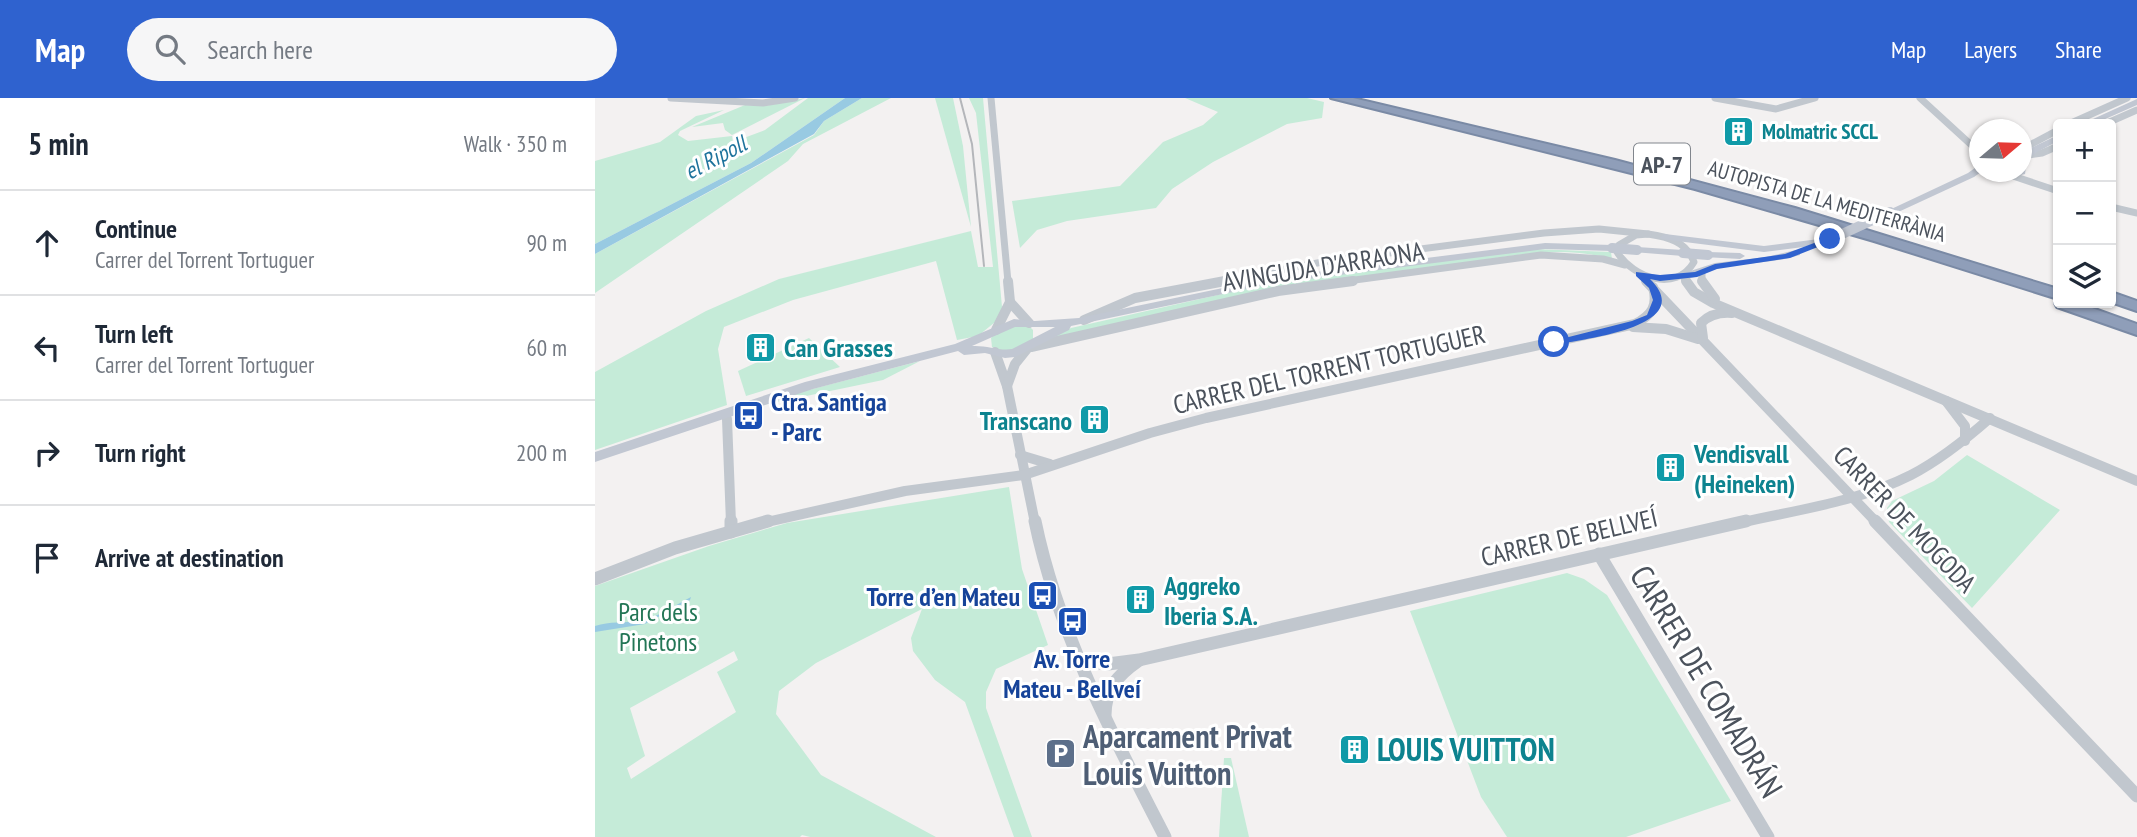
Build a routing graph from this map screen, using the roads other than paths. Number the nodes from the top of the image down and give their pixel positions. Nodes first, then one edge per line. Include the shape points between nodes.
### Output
1 (671, 98) edge
2 (795, 98) edge
3 (992, 98) edge
4 (1337, 98) edge
5 (1382, 98) edge
6 (1715, 98) edge
7 (1815, 98) edge
8 (1920, 98) edge
9 (2127, 98) edge
10 (2137, 102) edge
11 (2137, 110) edge
12 (2080, 119) edge
13 (2098, 119) edge
14 (2116, 119) edge
15 (2053, 133) edge
16 (1969, 141) edge
17 (2053, 141) edge
18 (2032, 144) edge
19 (2053, 148) edge
20 (2032, 155) edge
21 (2032, 157) edge
22 (2032, 170) edge
23 (1969, 174) edge
24 (2032, 181) edge
25 (2040, 183) junction
26 (2053, 189) edge
27 (2116, 208) edge
28 (2137, 213) edge
29 (1649, 234) junction
30 (1665, 237) junction
31 (1827, 241) junction
32 (1898, 242) junction
33 (1807, 248) junction
34 (1625, 265) junction
35 (1702, 272) junction
36 (1640, 274) junction
37 (1683, 275) junction
38 (2053, 278) edge
39 (1653, 288) junction
40 (2053, 292) edge
41 (2053, 300) edge
42 (2116, 300) edge
43 (1010, 302) junction
44 (2137, 306) edge
45 (2076, 308) edge
46 (2100, 308) edge
47 (1742, 314) junction
48 (2137, 320) edge
49 (1079, 322) junction
50 (1032, 324) junction
51 (1616, 328) junction
52 (2137, 330) edge
53 (995, 331) junction
54 (1704, 341) junction
55 (1031, 346) junction
56 (994, 351) junction
57 (945, 352) junction
58 (1007, 386) junction
59 (1942, 398) junction
60 (1990, 418) junction
61 (727, 419) dead end
62 (1965, 441) junction
63 (1020, 455) junction
64 (595, 457) edge
65 (1056, 464) junction
66 (1024, 475) junction
67 (2137, 481) edge
68 (1852, 497) junction
69 (731, 532) junction
70 (1599, 554) junction
71 (595, 579) edge
72 (1139, 660) junction
73 (1079, 661) junction
74 (1105, 721) junction
75 (2137, 796) edge
76 (1165, 837) edge
77 (1768, 837) edge

1 - 2 street via 768,103
3 - 43 street
4 - 32 highway, AUTOPISTA DE LA MEDITERRÀNIA / AP-7 via 1621,164
5 - 38 highway, AUTOPISTA DE LA MEDITERRÀNIA / AP-7 via 1689,170
6 - 7 street via 1776,109
8 - 16 street
9 - 12 street
10 - 13 main road
11 - 14 street
15 - 18 street
17 - 20 main road
19 - 21 street
22 - 25 street
23 - 31 main road, bridge
24 - 25 street
25 - 26 street
27 - 28 street
29 - 30 street, AVINGUDA D'ARRAONA
29 - 34 street via 1636,235 1619,245 1617,252
29 - 49 street, AVINGUDA D'ARRAONA via 1599,229 1544,233 1317,263 1135,298
30 - 31 main road via 1764,249
30 - 37 street via 1692,254 1693,266
31 - 33 main road
32 - 40 highway, AUTOPISTA DE LA MEDITERRÀNIA / AP-7
32 - 41 highway
33 - 35 main road
33 - 49 main road, bridge via 1761,255 1708,255 1520,248 1305,275
34 - 36 street, AVINGUDA D'ARRAONA
34 - 55 street, AVINGUDA D'ARRAONA via 1541,255 1278,291
35 - 37 main road
35 - 47 street via 1702,284 1710,296
36 - 37 street via 1660,278
36 - 39 street, CARRER DE MOGODA
37 - 47 street via 1694,292
39 - 51 street, CARRER DEL TORRENT TORTUGUER via 1658,300 1650,317
39 - 54 street, CARRER DE MOGODA
42 - 44 highway
43 - 50 street
43 - 53 street
45 - 52 highway
46 - 48 highway
47 - 54 street via 1716,313 1706,318 1700,332
47 - 59 street
49 - 50 main road
49 - 55 main road
50 - 53 main road via 1014,323
50 - 55 main road via 1040,333
51 - 54 street, CARRER DEL TORRENT TORTUGUER via 1658,326
51 - 65 street, CARRER DEL TORRENT TORTUGUER via 1206,418
53 - 56 main road via 989,344
53 - 57 main road
54 - 68 street, CARRER DE MOGODA
55 - 56 main road via 1010,354
55 - 58 street via 1015,364
56 - 57 main road
56 - 58 street
57 - 64 main road via 818,383
58 - 63 street
59 - 60 street
59 - 62 street via 1965,426
60 - 62 street, CARRER DE BELLVEÍ
60 - 67 street
61 - 69 street
62 - 68 street, CARRER DE BELLVEÍ via 1933,465
63 - 65 street
63 - 66 street
65 - 66 street, CARRER DEL TORRENT TORTUGUER
66 - 69 street, CARRER DEL TORRENT TORTUGUER via 905,491
66 - 73 street via 1045,570
68 - 70 street, CARRER DE BELLVEÍ
68 - 75 street, CARRER DE MOGODA
69 - 71 street, CARRER DEL TORRENT TORTUGUER
70 - 72 street, CARRER DE BELLVEÍ
70 - 77 street, CARRER DE COMADRÁN
72 - 73 street, CARRER DE BELLVEÍ
72 - 74 street, CARRER DE BELLVEÍ via 1112,682 1104,699
73 - 74 street
74 - 76 street

